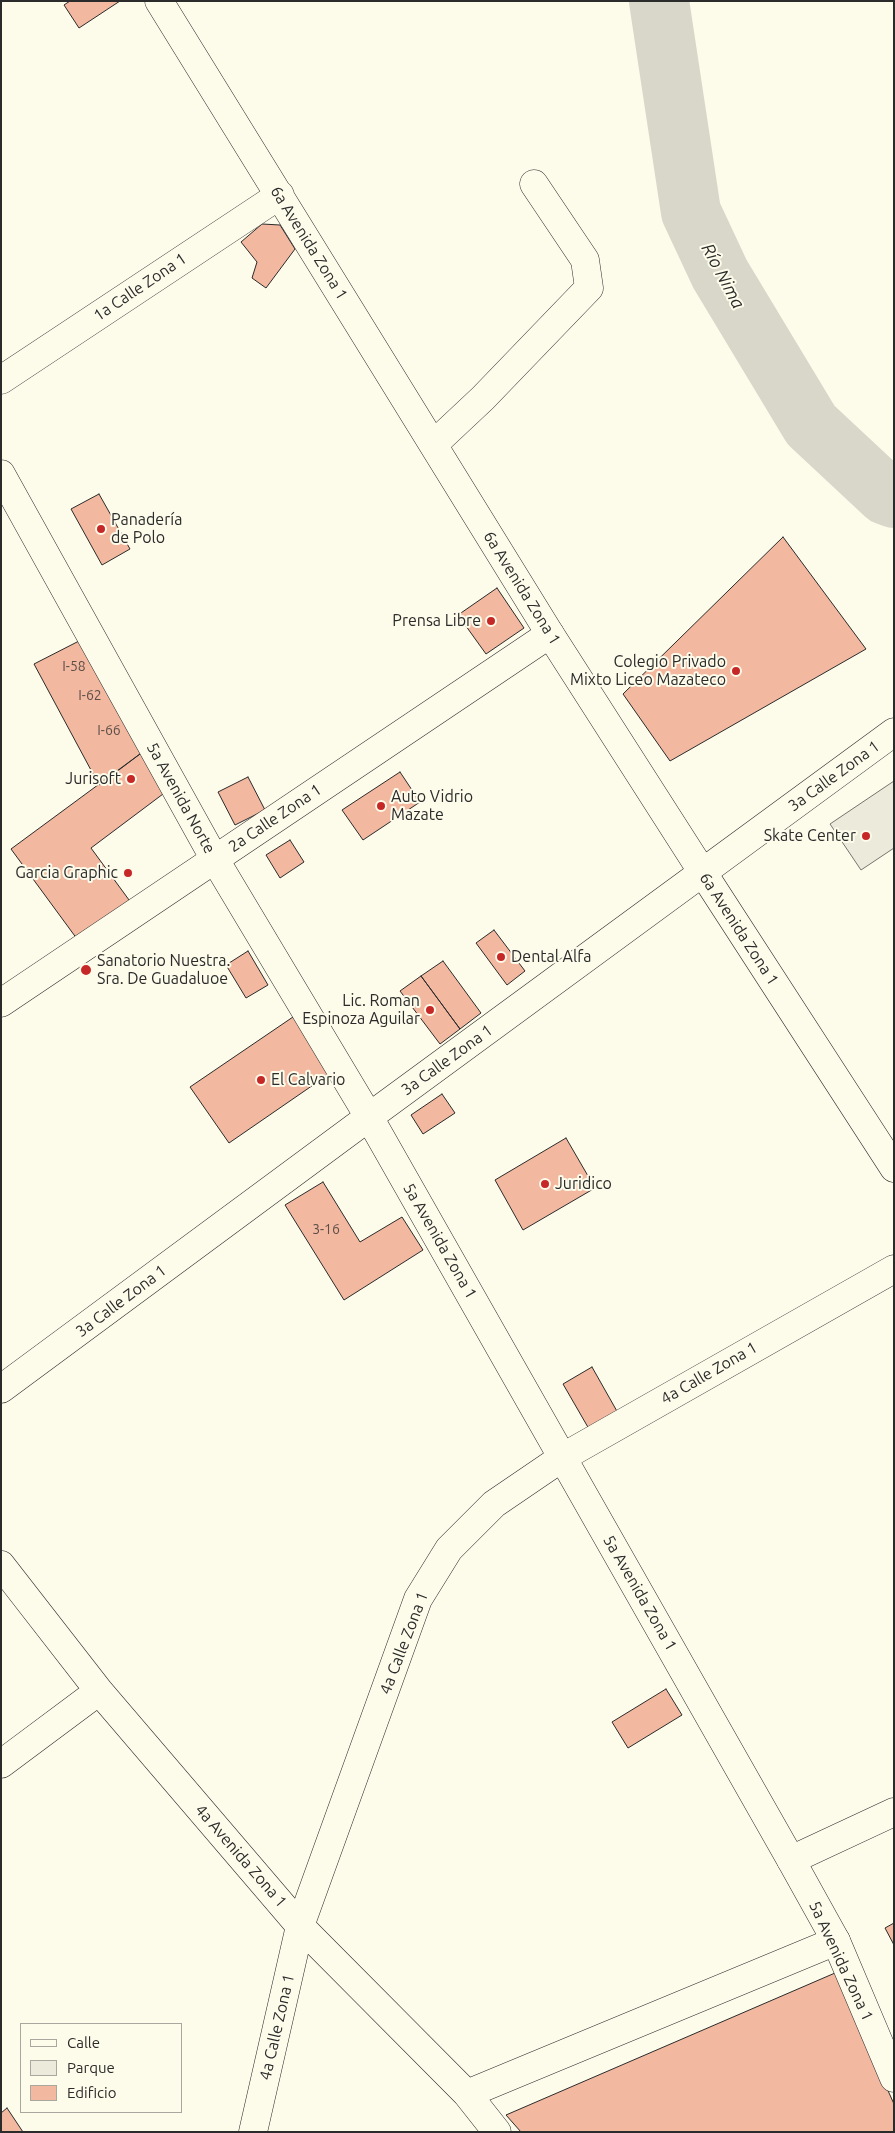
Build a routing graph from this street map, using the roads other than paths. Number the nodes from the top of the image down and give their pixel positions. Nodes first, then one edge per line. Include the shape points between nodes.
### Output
1 (159, 1) edge
2 (534, 184) dead end
3 (280, 195) junction
4 (1, 380) edge
5 (434, 444) junction
6 (1, 474) edge
7 (550, 634) junction
8 (894, 732) edge
9 (214, 858) junction
10 (703, 873) junction
11 (1, 1003) edge
12 (369, 1117) junction
13 (894, 1168) edge
14 (894, 1269) edge
15 (1, 1390) edge
16 (562, 1457) junction
17 (1, 1565) edge
18 (99, 1691) junction
19 (1, 1764) edge
20 (894, 1812) edge
21 (791, 1860) junction
22 (300, 1926) junction
23 (836, 1941) junction
24 (894, 2078) edge
25 (467, 2094) junction
26 (253, 2132) edge
27 (497, 2132) edge

1 - 3 street, 6a Avenida Zona 1
2 - 5 street via 585,260 589,288
3 - 4 street, 1a Calle Zona 1
3 - 5 street, 6a Avenida Zona 1
5 - 7 street, 6a Avenida Zona 1
6 - 9 street, 5a Avenida Norte
7 - 9 street, 2a Calle Zona 1
7 - 10 street, 6a Avenida Zona 1
8 - 10 street, 3a Calle Zona 1
9 - 11 street, 2a Calle Zona 1
9 - 12 street, 5a Avenida Norte
10 - 12 street, 3a Calle Zona 1
10 - 13 street, 6a Avenida Zona 1
12 - 15 street, 3a Calle Zona 1
12 - 16 street, 5a Avenida Zona 1
14 - 16 street, 4a Calle Zona 1
16 - 21 street, 5a Avenida Zona 1
16 - 22 street, 4a Calle Zona 1 via 494,1504 449,1549 418,1599
17 - 18 street, 4a Avenida Zona 1
18 - 19 street
18 - 22 street, 4a Avenida Zona 1
20 - 21 street
21 - 23 street, 5a Avenida Zona 1
22 - 25 street, 4a Avenida Zona 1
22 - 26 street, 4a Calle Zona 1
23 - 24 street, 5a Avenida Zona 1
23 - 25 street
25 - 27 street, 4a Avenida Zona 1

